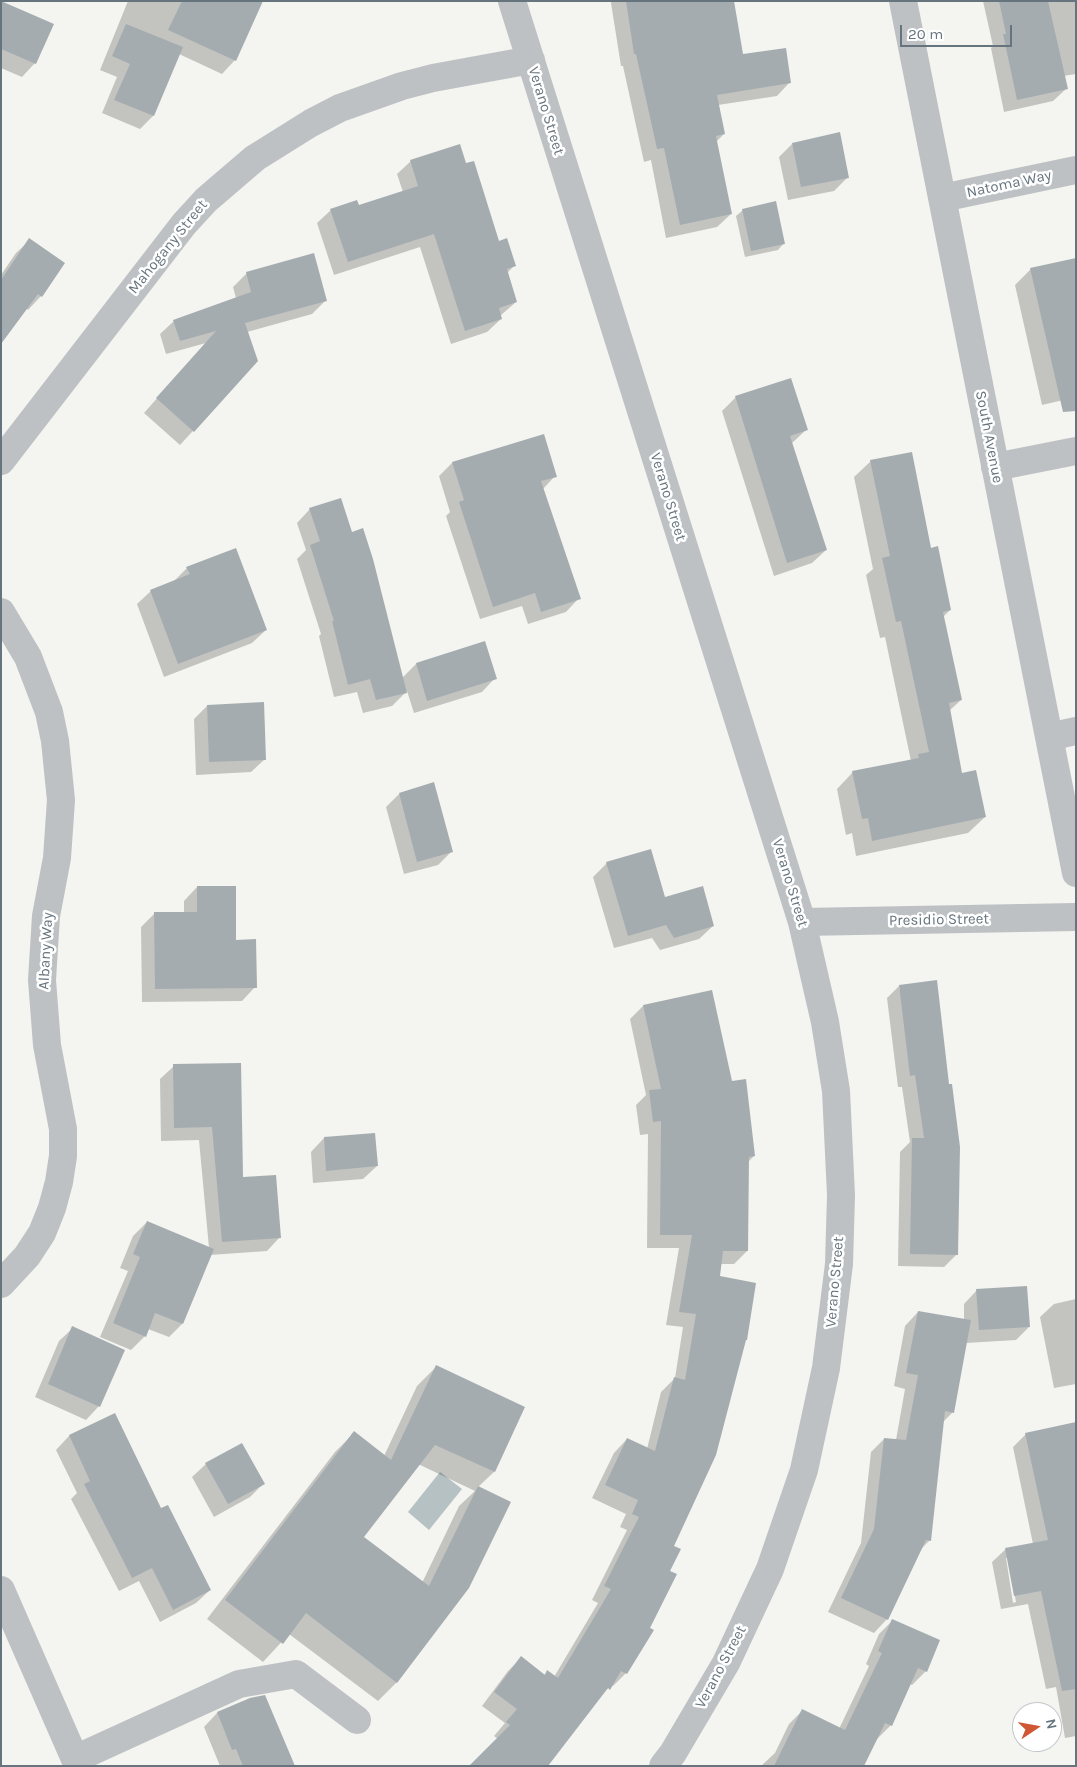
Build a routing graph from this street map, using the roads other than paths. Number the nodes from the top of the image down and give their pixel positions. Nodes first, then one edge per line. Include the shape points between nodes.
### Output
1 (512, 1) edge
2 (903, 1) edge
3 (530, 60) junction
4 (1076, 170) edge
5 (942, 198) junction
6 (1076, 450) edge
7 (1, 461) edge
8 (995, 467) junction
9 (1, 612) edge
10 (1076, 731) edge
11 (1049, 737) junction
12 (1076, 873) edge
13 (1076, 917) edge
14 (802, 922) junction
15 (1, 1284) edge
16 (1, 1590) edge
17 (357, 1720) dead end
18 (77, 1762) edge
19 (663, 1766) edge

1 - 3 street, Verano Street
2 - 5 street, South Avenue
3 - 7 street, Mahogany Street via 393,89 340,108 255,158 206,200 184,224
3 - 14 street, Verano Street
4 - 5 street, Natoma Way
5 - 8 street, South Avenue
6 - 8 street
8 - 11 street, South Avenue
9 - 15 street, Albany Way via 28,657 49,712 55,741 61,800 57,858 46,916 42,980 47,1045 63,1129 60,1182 52,1208 42,1233 27,1256
10 - 11 street
11 - 12 street, South Avenue
13 - 14 street, Presidio Street
14 - 19 street, Verano Street via 825,1022 836,1091 841,1205 839,1264 826,1368 804,1470 770,1569 726,1663
16 - 18 street
17 - 18 street via 296,1674 239,1684

